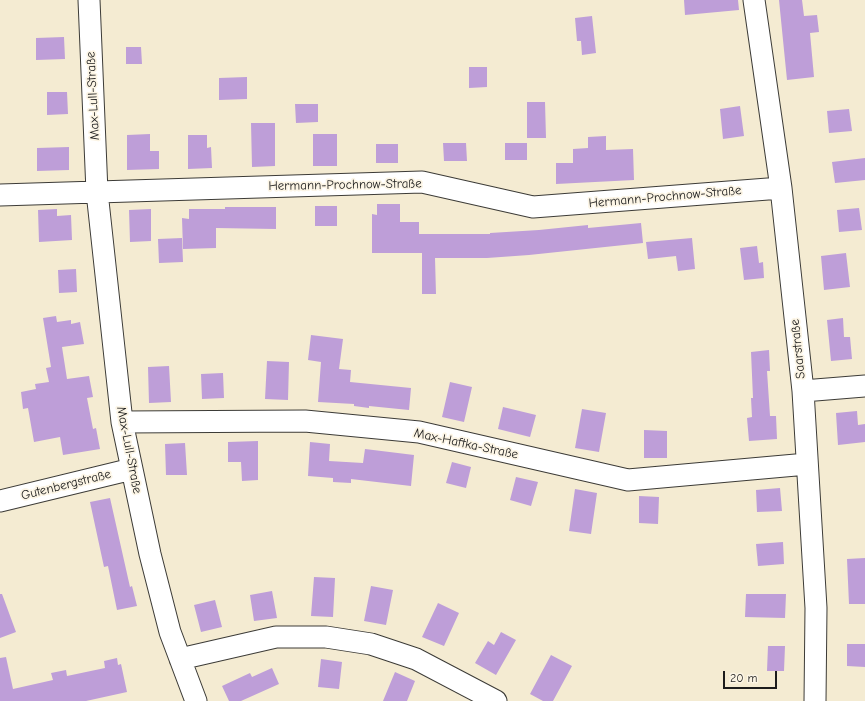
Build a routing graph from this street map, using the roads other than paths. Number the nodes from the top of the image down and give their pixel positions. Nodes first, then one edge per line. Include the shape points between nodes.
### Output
1 (89, 0) edge
2 (754, 0) edge
3 (781, 188) junction
4 (97, 192) junction
5 (0, 195) edge
6 (865, 386) edge
7 (803, 391) junction
8 (122, 422) junction
9 (807, 464) junction
10 (132, 469) junction
11 (0, 502) edge
12 (180, 659) junction
13 (192, 700) edge
14 (496, 701) edge
15 (815, 701) edge

1 - 4 street, Max-Lull-Straße
2 - 3 street, Saarstraße
3 - 4 street, Hermann-Prochnow-Straße via 533,207 422,182
3 - 7 street, Saarstraße
4 - 5 street
4 - 8 street, Max-Lull-Straße
6 - 7 street
7 - 9 street, Saarstraße
8 - 9 street, Max-Haftka-Straße via 305,421 419,432 628,480
8 - 10 street, Max-Lull-Straße
9 - 15 street, Saarstraße via 816,608
10 - 11 street, Gutenbergstraße
10 - 12 street, Max-Lull-Straße via 150,554 170,632
12 - 13 street, Max-Lull-Straße
12 - 14 street via 276,637 326,637 370,644 416,659

